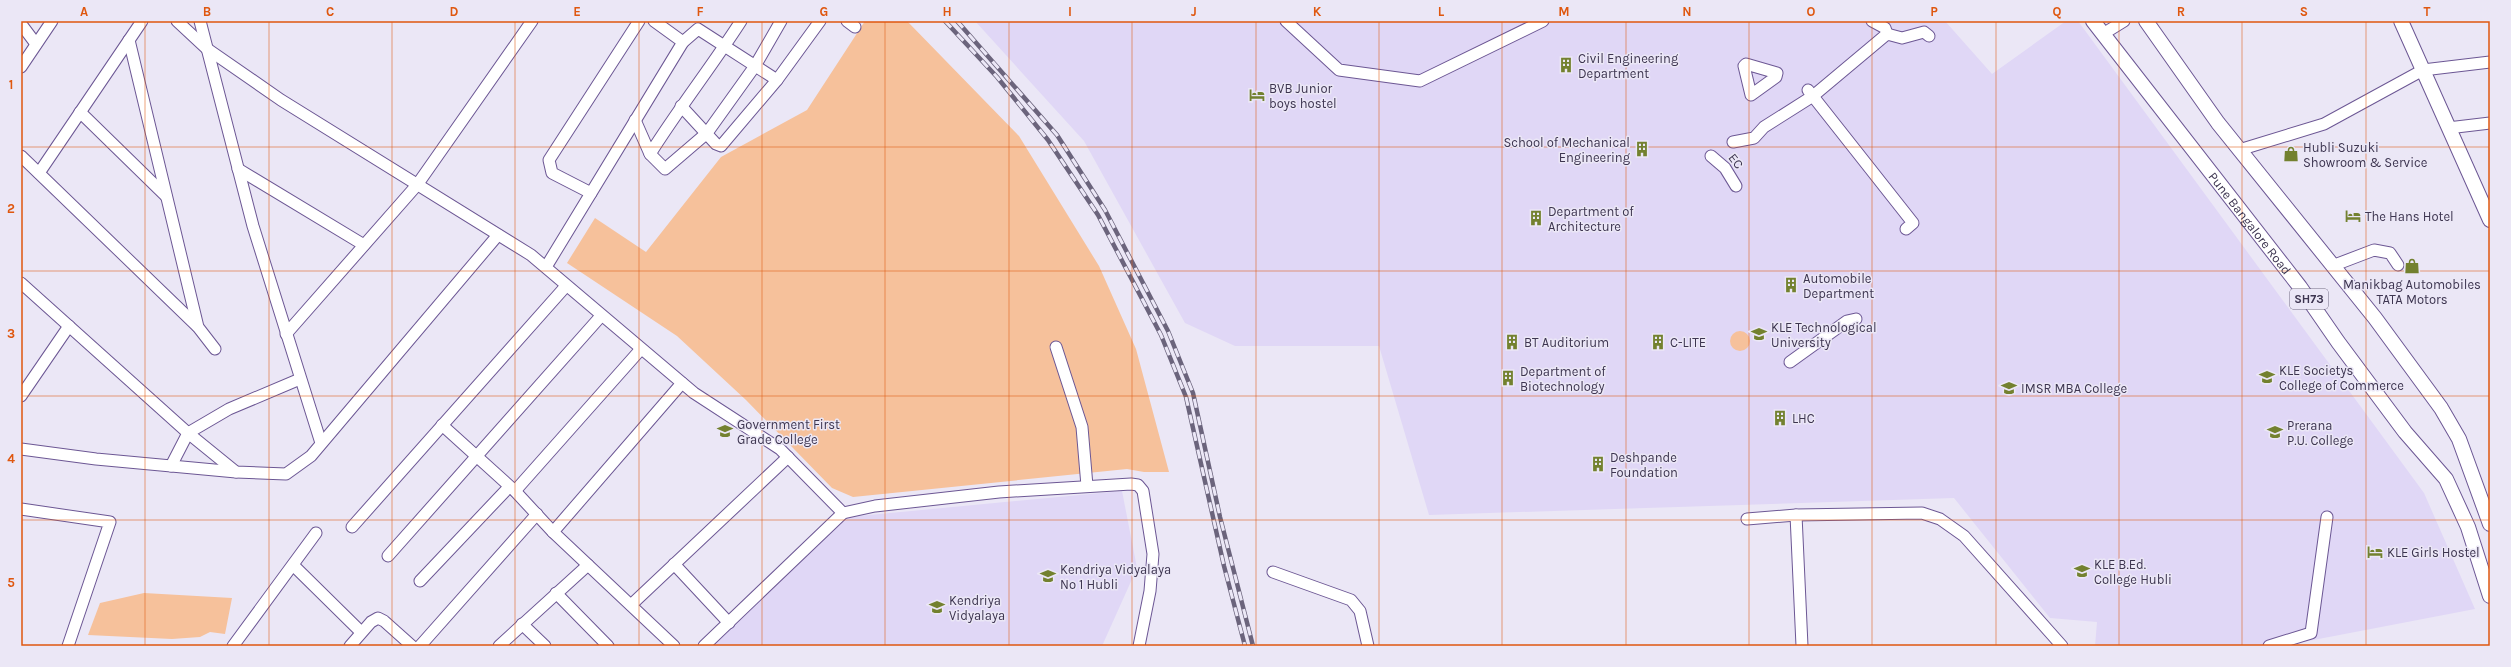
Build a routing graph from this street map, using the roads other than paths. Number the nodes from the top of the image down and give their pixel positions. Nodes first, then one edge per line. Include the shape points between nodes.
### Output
1 (52, 21) edge
2 (142, 21) edge
3 (178, 21) edge
4 (200, 21) edge
5 (532, 21) edge
6 (639, 21) edge
7 (654, 21) edge
8 (741, 21) edge
9 (781, 21) edge
10 (820, 21) edge
11 (1286, 21) edge
12 (1544, 21) edge
13 (1872, 21) edge
14 (2094, 21) edge
15 (2124, 21) edge
16 (2146, 21) edge
17 (2401, 21) edge
18 (21, 24) edge
19 (700, 25) edge
20 (1887, 34) junction
21 (2103, 34) junction
22 (1929, 36) dead end
23 (129, 40) junction
24 (682, 42) junction
25 (36, 44) junction
26 (725, 46) junction
27 (206, 48) junction
28 (2490, 62) edge
29 (755, 66) junction
30 (21, 67) edge
31 (2423, 70) junction
32 (777, 80) junction
33 (1811, 94) junction
34 (681, 106) junction
35 (80, 112) junction
36 (635, 120) junction
37 (2490, 123) edge
38 (2448, 128) junction
39 (707, 133) junction
40 (1733, 142) dead end
41 (2239, 150) junction
42 (650, 154) junction
43 (21, 156) edge
44 (1711, 156) dead end
45 (238, 169) junction
46 (39, 173) junction
47 (417, 185) junction
48 (1736, 186) dead end
49 (591, 193) junction
50 (166, 196) junction
51 (2490, 220) edge
52 (1906, 229) dead end
53 (498, 234) junction
54 (364, 245) junction
55 (2398, 265) dead end
56 (2332, 266) junction
57 (546, 267) junction
58 (21, 283) edge
59 (566, 286) junction
60 (601, 316) junction
61 (1856, 319) dead end
62 (69, 326) junction
63 (198, 327) junction
64 (286, 334) junction
65 (1056, 347) dead end
66 (215, 349) dead end
67 (641, 349) junction
68 (1790, 362) dead end
69 (300, 379) junction
70 (682, 383) junction
71 (21, 396) edge
72 (442, 425) junction
73 (188, 433) junction
74 (321, 443) junction
75 (21, 448) edge
76 (477, 454) junction
77 (788, 457) junction
78 (171, 466) junction
79 (236, 472) junction
80 (1087, 486) junction
81 (512, 489) junction
82 (21, 509) edge
83 (843, 513) junction
84 (537, 514) junction
85 (1796, 515) junction
86 (2327, 517) dead end
87 (1747, 519) dead end
88 (2490, 524) edge
89 (352, 527) dead end
90 (554, 532) junction
91 (316, 533) dead end
92 (388, 556) dead end
93 (674, 564) junction
94 (293, 565) junction
95 (588, 565) junction
96 (1273, 572) dead end
97 (420, 581) dead end
98 (556, 593) junction
99 (2490, 596) edge
100 (631, 605) junction
101 (729, 623) junction
102 (522, 624) junction
103 (361, 632) junction
104 (68, 646) edge
105 (234, 646) edge
106 (350, 646) edge
107 (412, 646) edge
108 (420, 646) edge
109 (499, 646) edge
110 (545, 646) edge
111 (608, 646) edge
112 (674, 646) edge
113 (704, 646) edge
114 (1139, 646) edge
115 (1368, 646) edge
116 (1802, 646) edge
117 (2062, 646) edge
118 (2269, 646) edge

1 - 25 street
2 - 23 street
3 - 27 street
4 - 27 street
5 - 47 street
6 - 49 street via 549,160 552,173
7 - 24 street
8 - 26 street
9 - 29 street
10 - 32 street
11 - 12 street via 1339,70 1420,81
13 - 20 street via 1885,28
14 - 21 main road, Pune Bangalore Road / SH73
15 - 21 street
16 - 41 main road, SH73
17 - 31 main road
18 - 25 street
19 - 24 street
19 - 26 street
20 - 22 street via 1902,38 1924,32
20 - 33 street
21 - 99 main road, Pune Bangalore Road / SH73 via 2300,287 2405,432 2446,479 2468,527
23 - 35 street
23 - 50 street
24 - 36 street
25 - 30 street
26 - 29 street
26 - 34 street
27 - 45 street
27 - 47 street via 281,100
28 - 31 street
29 - 32 street
29 - 39 street
31 - 38 main road
31 - 41 street via 2324,124
32 - 39 street via 723,145 718,146
33 - 40 street via 1764,127 1754,138
33 - 52 street via 1913,223
34 - 39 street
34 - 42 street
35 - 46 street
35 - 50 street
36 - 42 street
36 - 49 street
37 - 38 street
38 - 51 main road
39 - 42 street via 665,169
41 - 56 main road, SH73
43 - 46 street
44 - 48 street, EC via 1725,168
45 - 54 street
45 - 64 street via 252,226
46 - 63 street
47 - 53 street
47 - 54 street
49 - 57 street
50 - 63 street
53 - 57 street
53 - 74 street
54 - 64 street
55 - 56 street via 2390,253 2374,250
56 - 88 main road, SH73 via 2375,318 2441,408 2459,439
57 - 59 street
58 - 62 street
59 - 60 street
59 - 72 street
60 - 67 street
60 - 76 street
61 - 68 street via 1847,321
62 - 71 street
62 - 73 street
63 - 66 street
64 - 69 street
65 - 80 street via 1082,427
67 - 70 street
67 - 81 street
69 - 73 street via 229,409
69 - 74 street
70 - 77 street
70 - 90 street
72 - 76 street
72 - 89 street
73 - 78 street
73 - 79 street
74 - 79 street via 311,456 286,474
75 - 78 street
76 - 81 street
76 - 92 street
77 - 83 street
77 - 93 street
78 - 79 street
80 - 83 street via 999,492 875,506
80 - 114 street via 1131,484 1138,485 1143,491 1153,554 1150,591
81 - 84 street
81 - 97 street
82 - 104 street via 110,522
83 - 101 street
84 - 90 street
84 - 108 street
85 - 87 street
85 - 116 street
85 - 117 street via 1922,513 1940,519 1964,536
86 - 118 street via 2311,633
90 - 95 street
91 - 94 street
93 - 100 street
93 - 101 street
94 - 103 street
94 - 105 street
95 - 98 street
95 - 100 street
96 - 115 street via 1344,595 1351,600 1360,611
98 - 102 street
98 - 111 street
100 - 112 street
101 - 113 street
102 - 109 street
102 - 110 street
103 - 106 street
103 - 107 street via 378,618

